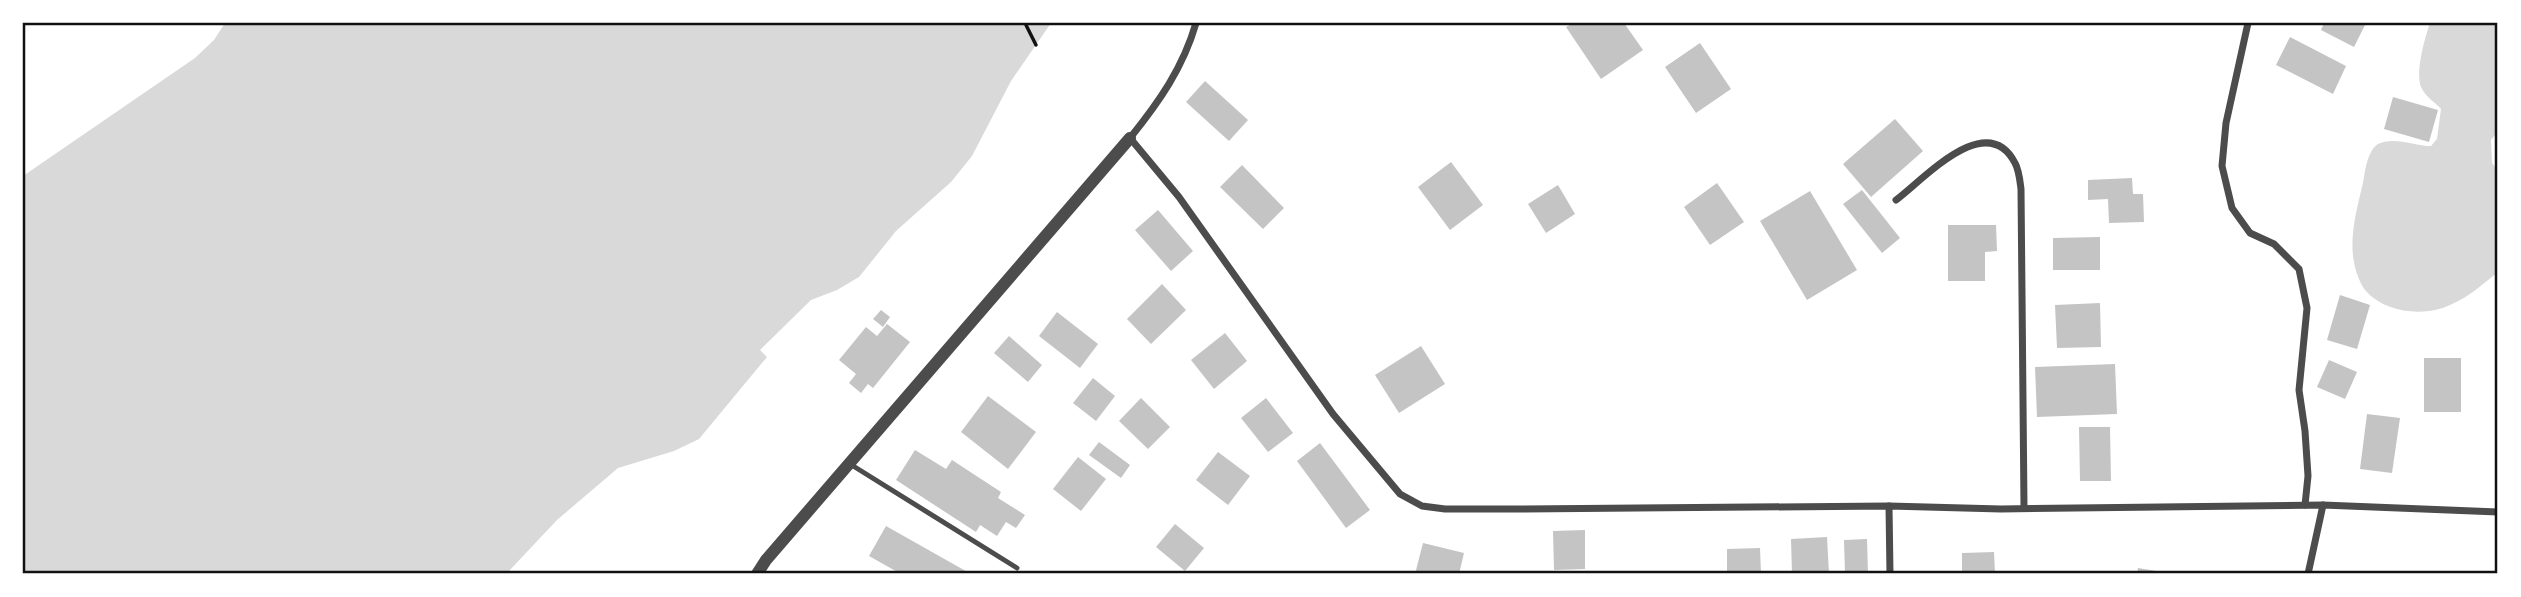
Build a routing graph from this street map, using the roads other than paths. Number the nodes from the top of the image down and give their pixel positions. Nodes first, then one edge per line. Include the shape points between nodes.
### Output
1 (1196, 23) edge
2 (2248, 23) edge
3 (1130, 138) junction
4 (1896, 200) dead end
5 (850, 464) junction
6 (2305, 505) junction
7 (2323, 505) junction
8 (1889, 506) junction
9 (2024, 507) junction
10 (2498, 512) edge
11 (1017, 568) dead end
12 (757, 574) edge
13 (1890, 574) edge
14 (2308, 574) edge

1 - 3 street via 1176,74
2 - 6 street via 2226,123 2222,166 2232,208 2250,233 2274,244 2299,269 2307,307 2299,390 2308,477
3 - 5 street
3 - 8 street via 1179,197 1333,414 1400,494 1422,506
4 - 9 street via 1956,153 1979,141 2005,148 2016,164 2021,189
5 - 11 lane
5 - 12 street
6 - 7 street
6 - 9 street
7 - 10 street
7 - 14 street
8 - 9 street
8 - 13 street

